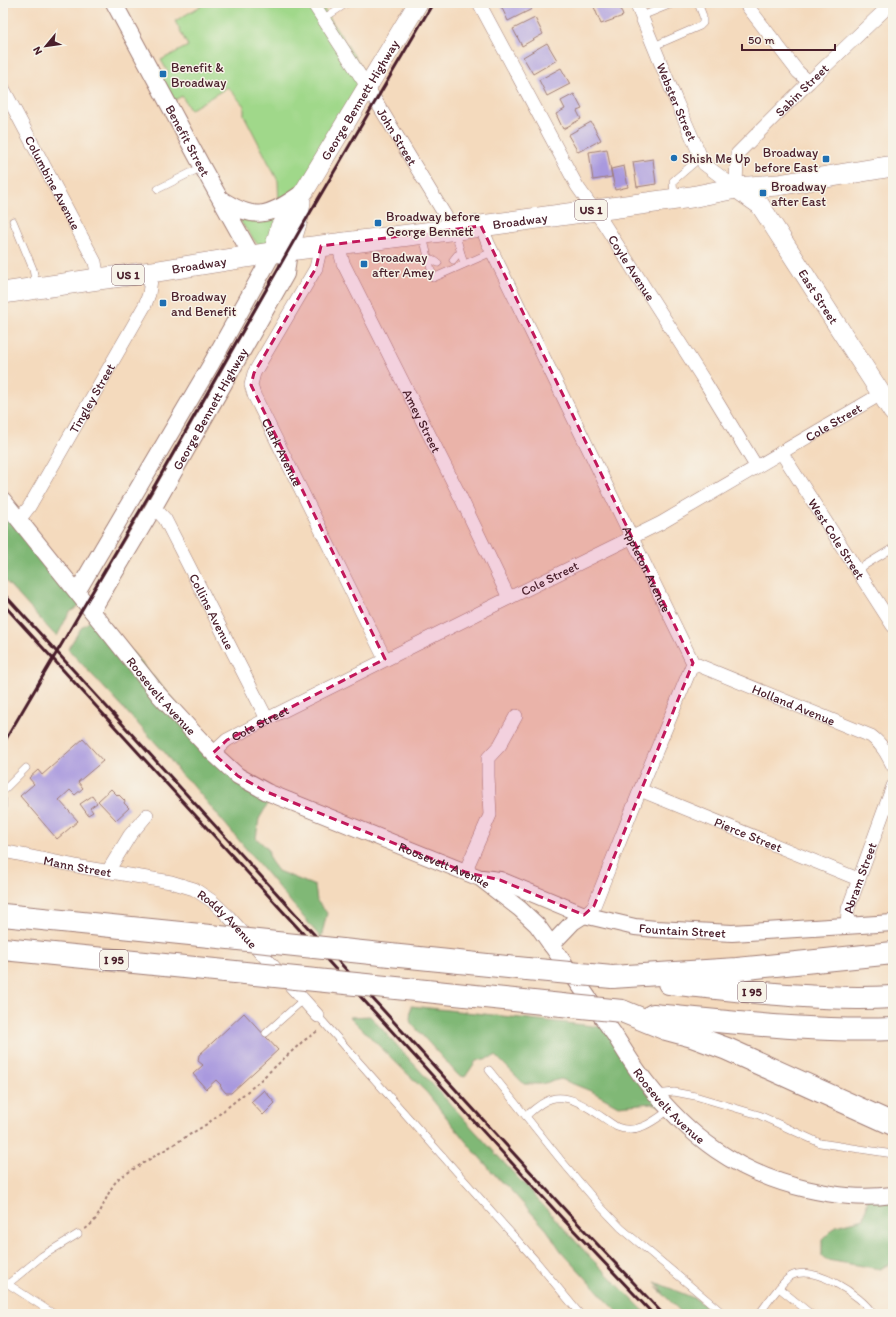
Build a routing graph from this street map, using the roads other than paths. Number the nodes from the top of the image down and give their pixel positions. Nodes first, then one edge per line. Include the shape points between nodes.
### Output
1 (114, 3) edge
2 (313, 3) edge
3 (347, 3) edge
4 (418, 3) edge
5 (479, 3) edge
6 (636, 3) edge
7 (674, 3) edge
8 (698, 3) edge
9 (745, 3) edge
10 (892, 3) edge
11 (642, 16) junction
12 (323, 19) junction
13 (654, 46) junction
14 (809, 82) junction
15 (3, 88) edge
16 (368, 88) junction
17 (701, 156) junction
18 (202, 166) junction
19 (893, 166) edge
20 (736, 188) junction
21 (158, 189) dead end
22 (303, 194) junction
23 (219, 198) junction
24 (674, 199) junction
25 (595, 210) junction
26 (13, 221) dead end
27 (481, 226) junction
28 (454, 230) junction
29 (423, 233) junction
30 (330, 245) junction
31 (281, 251) junction
32 (492, 252) junction
33 (252, 256) junction
34 (464, 264) junction
35 (152, 272) junction
36 (98, 279) junction
37 (36, 288) junction
38 (3, 293) edge
39 (881, 394) junction
40 (893, 412) edge
41 (781, 452) junction
42 (756, 466) junction
43 (3, 500) edge
44 (154, 507) junction
45 (19, 520) junction
46 (632, 537) junction
47 (893, 548) edge
48 (857, 570) junction
49 (77, 592) junction
50 (509, 598) junction
51 (92, 611) junction
52 (893, 626) edge
53 (385, 659) junction
54 (693, 662) junction
55 (516, 716) dead end
56 (267, 719) junction
57 (213, 753) junction
58 (890, 761) edge
59 (26, 768) dead end
60 (893, 786) edge
61 (3, 790) edge
62 (640, 790) junction
63 (3, 800) edge
64 (3, 810) edge
65 (147, 815) dead end
66 (3, 851) edge
67 (108, 871) junction
68 (473, 875) junction
69 (858, 879) junction
70 (3, 915) edge
71 (584, 915) junction
72 (893, 923) edge
73 (847, 927) junction
74 (551, 945) junction
75 (3, 949) edge
76 (893, 953) edge
77 (612, 977) junction
78 (893, 997) edge
79 (303, 1000) junction
80 (622, 1011) junction
81 (318, 1016) joint
82 (893, 1028) edge
83 (266, 1032) dead end
84 (489, 1070) dead end
85 (656, 1094) junction
86 (669, 1110) junction
87 (526, 1116) junction
88 (893, 1124) edge
89 (893, 1154) edge
90 (893, 1195) edge
91 (78, 1234) road end
92 (6, 1283) edge
93 (779, 1288) junction
94 (54, 1314) edge
95 (580, 1314) edge
96 (724, 1314) edge
97 (759, 1314) edge
98 (811, 1314) edge
99 (873, 1314) edge

1 - 18 street, Benefit Street
2 - 12 street, John Street
3 - 12 lane
4 - 16 main road, George Bennett Highway
5 - 25 street, Coyle Avenue via 577,186
6 - 11 street, Webster Street
7 - 11 lane
8 - 13 lane via 703,16 703,23 700,26
9 - 14 street via 798,72
10 - 14 street, Sabin Street
11 - 13 street, Webster Street
12 - 16 street, John Street
13 - 17 street, Webster Street
14 - 20 street, Sabin Street via 737,154
15 - 36 street, Columbine Avenue via 95,262
16 - 22 main road, George Bennett Highway
16 - 28 street, John Street
17 - 20 street, Webster Street via 704,164
17 - 24 lane via 673,181
18 - 21 lane
18 - 23 street, Benefit Street
19 - 20 main road, Broadway / US 1 via 778,185
20 - 24 main road, Broadway / US 1
20 - 39 main road, East Street via 760,205
22 - 23 street via 270,212 256,214 246,213
22 - 31 main road, George Bennett Highway via 300,217
23 - 33 street, Benefit Street
24 - 25 main road, Broadway / US 1
25 - 27 main road, Broadway / US 1
25 - 42 street, Coyle Avenue
26 - 37 lane via 33,269
27 - 28 main road, Broadway / US 1
27 - 32 street, Appleton Avenue
28 - 29 main road, Broadway / US 1
28 - 34 lane via 455,255
29 - 30 main road, Broadway / US 1
29 - 34 lane via 434,259 433,278
30 - 31 main road, Broadway / US 1
30 - 50 street, Amey Street via 343,263
30 - 53 street, Clark Avenue via 254,373 251,384 254,395
31 - 33 main road, Broadway / US 1
31 - 44 street, George Bennett Highway via 286,274
31 - 49 street, George Bennett Highway
32 - 34 lane
32 - 46 street, Appleton Avenue
33 - 35 main road, Broadway / US 1
35 - 36 main road, Broadway / US 1
35 - 45 street, Tingley Street via 145,305 29,508
36 - 37 main road, Broadway / US 1
37 - 38 main road, Broadway / US 1
39 - 40 main road, East Street
39 - 41 street, Cole Street
41 - 42 street, Cole Street
41 - 48 street, West Cole Street
42 - 46 street, Cole Street via 662,523
43 - 45 street, Roosevelt Avenue
44 - 51 street, George Bennett Highway
44 - 56 street, Collins Avenue via 165,519
45 - 49 street, Roosevelt Avenue
46 - 50 street, Cole Street
46 - 54 street, Appleton Avenue
47 - 48 lane
48 - 52 street, West Cole Street
49 - 51 street, Roosevelt Avenue
50 - 53 street, Cole Street
51 - 57 street, Roosevelt Avenue via 159,695
53 - 56 street, Cole Street
54 - 58 street, Holland Avenue via 871,736 880,743
54 - 62 street
55 - 68 street via 500,745 488,758 490,815
56 - 57 street, Cole Street via 227,740
57 - 68 street, Roosevelt Avenue via 238,776 267,792
59 - 61 lane
60 - 69 street, Abram Street
62 - 69 street, Pierce Street
62 - 71 street via 594,906
63 - 64 lane
65 - 67 street, Mann Street via 130,835
66 - 67 street, Mann Street
67 - 79 street, Roddy Avenue via 178,884 206,896 229,917
68 - 71 street, Fountain Street via 500,880
68 - 74 street, Roosevelt Avenue via 520,909 537,925
69 - 73 street, Abram Street via 848,909
70 - 77 highway, I 95, bridge
71 - 73 street, Fountain Street via 635,927 725,932
71 - 74 street via 573,922
72 - 73 street, Fountain Street
74 - 85 street, Roosevelt Avenue
75 - 80 highway, I 95, bridge
76 - 77 highway via 737,969
77 - 78 highway, I 95 via 800,996
79 - 81 street, Roddy Avenue
79 - 83 lane
80 - 82 highway, I 95 via 811,1028
80 - 88 highway via 727,1049
81 - 95 lane
84 - 87 lane
85 - 86 street, Roosevelt Avenue
85 - 89 lane via 674,1092 695,1096 759,1115 820,1143
86 - 87 lane via 645,1126 630,1130 617,1127 567,1098 544,1102
86 - 90 street, Roosevelt Avenue via 696,1137 721,1154 772,1180 834,1195
87 - 96 lane via 608,1216
91 - 92 lane via 42,1256
92 - 94 lane
93 - 97 lane
93 - 98 lane
93 - 99 lane via 791,1276 815,1274 844,1287 870,1308

